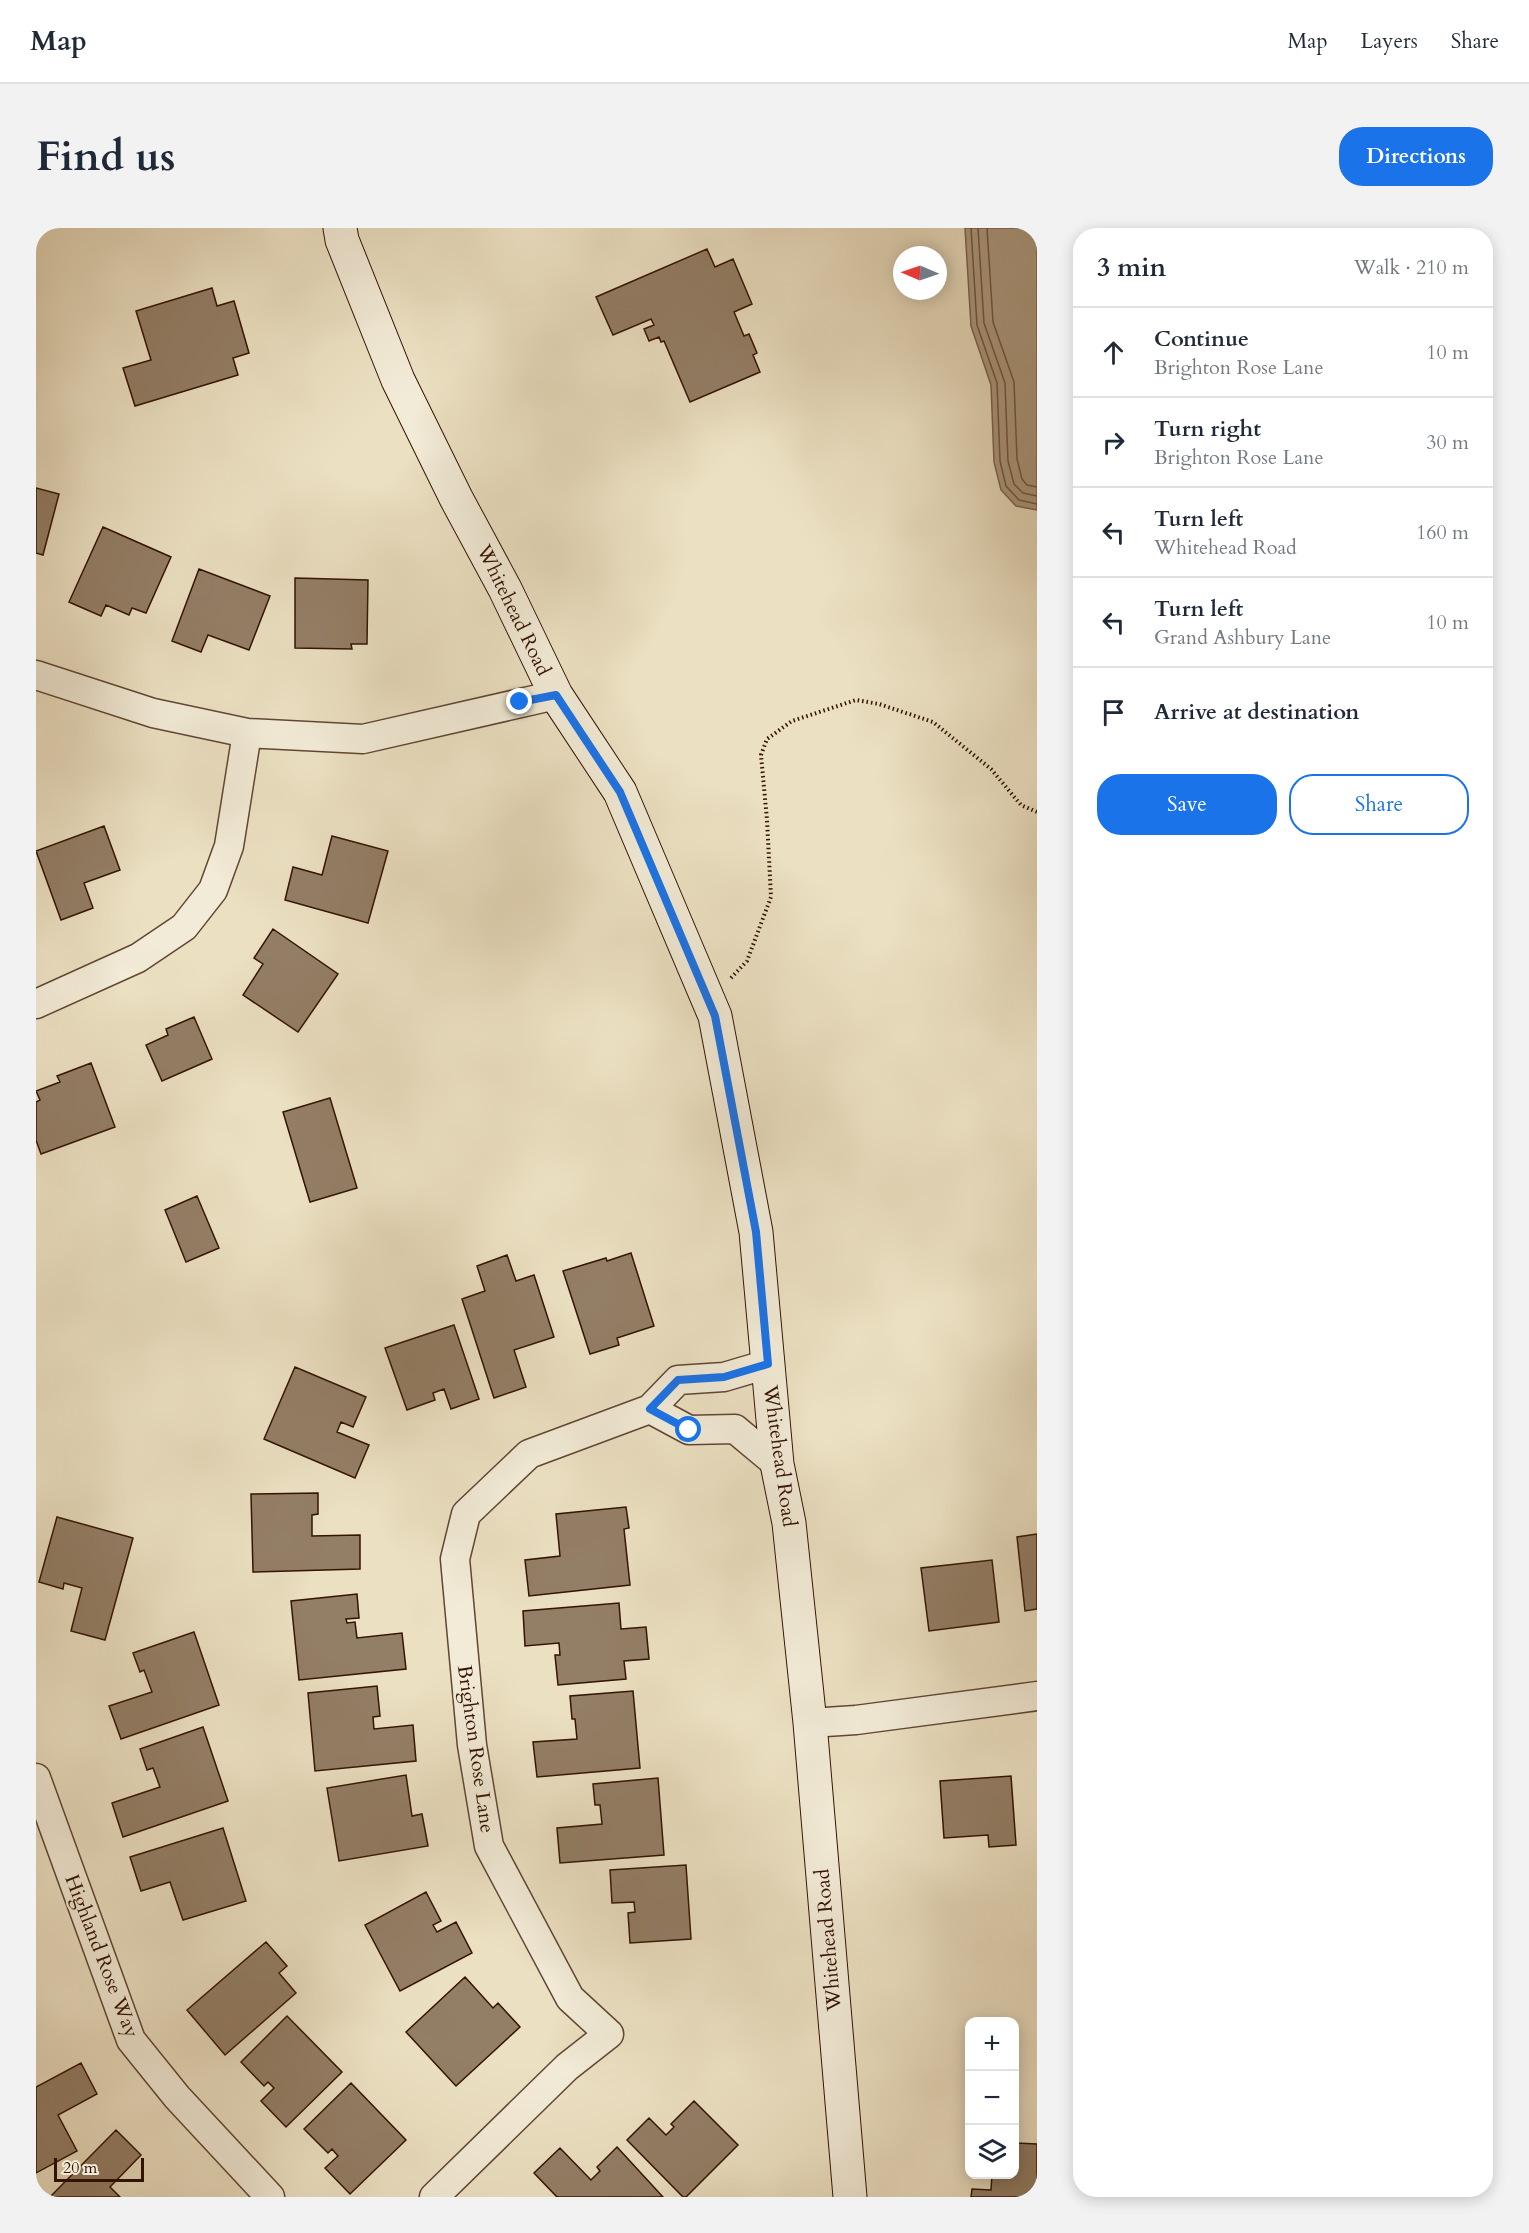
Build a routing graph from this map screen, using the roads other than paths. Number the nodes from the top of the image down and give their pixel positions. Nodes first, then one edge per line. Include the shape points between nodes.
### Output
1 (340, 228) edge
2 (36, 675) edge
3 (556, 695) junction
4 (247, 733) junction
5 (36, 1004) edge
6 (768, 1364) junction
7 (650, 1409) junction
8 (777, 1464) junction
9 (1037, 1696) edge
10 (810, 1723) junction
11 (36, 1778) edge
12 (270, 2197) edge
13 (434, 2197) edge
14 (850, 2197) edge

1 - 3 street, Whitehead Road via 398,380
2 - 4 street via 153,713
3 - 4 street via 363,739
3 - 6 street, Whitehead Road via 620,792 715,1016 756,1232
4 - 5 street via 229,846 213,890 184,927 138,958
6 - 7 street, Brighton Rose Lane via 724,1377 678,1380
6 - 8 street, Whitehead Road
7 - 8 street via 689,1430 735,1429
7 - 13 street, Brighton Rose Lane via 529,1454 466,1514 455,1559 472,1745 489,1846 570,1998 609,2034 567,2067
8 - 10 street, Whitehead Road via 789,1523
9 - 10 street
10 - 14 street, Whitehead Road
11 - 12 street, Highland Rose Way via 131,2040 177,2097

